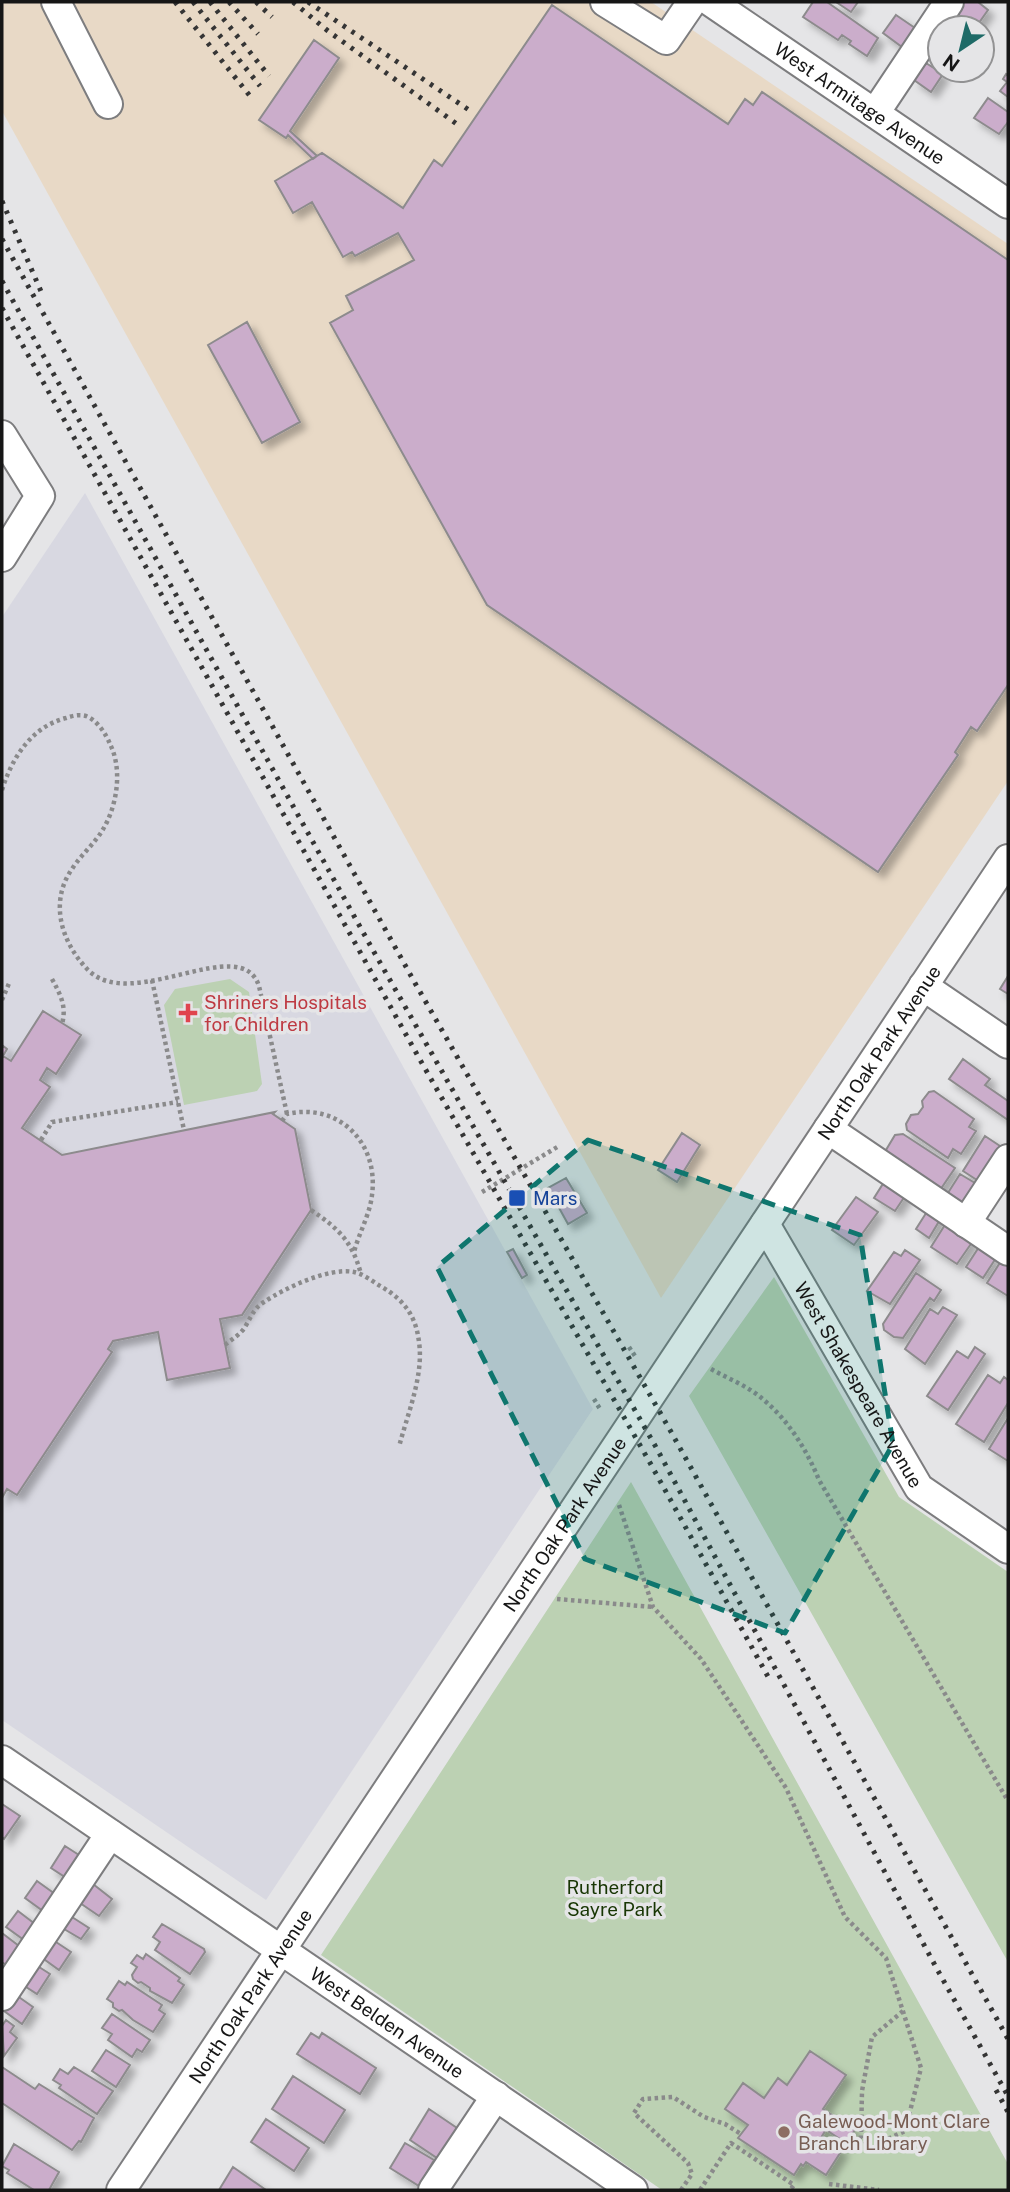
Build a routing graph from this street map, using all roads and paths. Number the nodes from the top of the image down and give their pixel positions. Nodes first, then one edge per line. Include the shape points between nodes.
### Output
1 (56, 2) edge
2 (605, 2) edge
3 (692, 2) edge
4 (949, 2) edge
5 (726, 6) edge
6 (108, 104) dead end
7 (875, 113) junction
8 (1008, 204) edge
9 (2, 435) edge
10 (2, 557) edge
11 (2, 790) edge
12 (1008, 859) edge
13 (52, 979) dead end
14 (152, 980) junction
15 (10, 981) dead end
16 (923, 986) junction
17 (2, 1000) edge
18 (62, 1024) dead end
19 (1008, 1044) edge
20 (178, 1102) junction
21 (287, 1114) junction
22 (282, 1121) dead end
23 (828, 1129) junction
24 (184, 1130) dead end
25 (41, 1140) dead end
26 (559, 1146) dead end
27 (1008, 1159) edge
28 (482, 1192) dead end
29 (311, 1210) dead end
30 (966, 1223) junction
31 (765, 1224) junction
32 (1008, 1251) edge
33 (354, 1252) junction
34 (362, 1275) junction
35 (225, 1345) dead end
36 (629, 1347) dead end
37 (635, 1356) dead end
38 (711, 1369) dead end
39 (594, 1399) dead end
40 (600, 1409) dead end
41 (399, 1447) dead end
42 (619, 1506) dead end
43 (1008, 1549) edge
44 (557, 1599) dead end
45 (653, 1606) junction
46 (2, 1760) edge
47 (1008, 1801) edge
48 (110, 1834) junction
49 (280, 1952) junction
50 (2, 1996) edge
51 (903, 2011) junction
52 (496, 2096) junction
53 (741, 2134) dead end
54 (829, 2184) dead end
55 (121, 2190) edge
56 (433, 2190) edge
57 (633, 2190) edge
58 (681, 2190) edge
59 (700, 2190) edge
60 (790, 2190) edge
61 (879, 2190) edge

1 - 6 street
2 - 3 street via 666,40
4 - 7 street
5 - 7 street, West Armitage Avenue
7 - 8 street, West Armitage Avenue
9 - 10 street via 40,496
11 - 14 path via 16,755 45,726 75,715 86,716 104,732 116,763 114,802 102,831 64,884 59,914 65,935 91,972 114,984
12 - 16 street, North Oak Park Avenue
13 - 18 path via 64,1004
14 - 20 path
14 - 21 path via 225,966 238,966 255,975
15 - 17 path
16 - 19 street
16 - 23 street, North Oak Park Avenue
20 - 24 path
20 - 25 path via 52,1122
21 - 22 path
21 - 33 path via 302,1110 341,1122 355,1133 370,1157 373,1192
23 - 30 street
23 - 31 street, North Oak Park Avenue
26 - 28 path
27 - 30 street
29 - 33 path via 332,1224
30 - 32 street
31 - 43 street, West Shakespeare Avenue via 919,1488
31 - 49 street, North Oak Park Avenue
33 - 34 path
34 - 35 path via 339,1272 290,1287 262,1302
34 - 41 path via 402,1300 417,1330 417,1375
36 - 37 path
38 - 47 path via 759,1396 808,1452 826,1492
39 - 40 path
42 - 45 path
44 - 45 path
45 - 51 path via 701,1659 786,1788 845,1917 886,1958
46 - 48 street, West Belden Avenue
48 - 49 street, West Belden Avenue
48 - 50 street
49 - 52 street, West Belden Avenue
49 - 55 street, North Oak Park Avenue
51 - 51 path via 921,2068 905,2132 871,2147 861,2138 862,2091 872,2037
52 - 56 street
52 - 57 street, West Belden Avenue
53 - 58 path via 673,2097 643,2099 634,2113 688,2163 692,2174
54 - 61 path
59 - 60 path via 732,2143 794,2185

